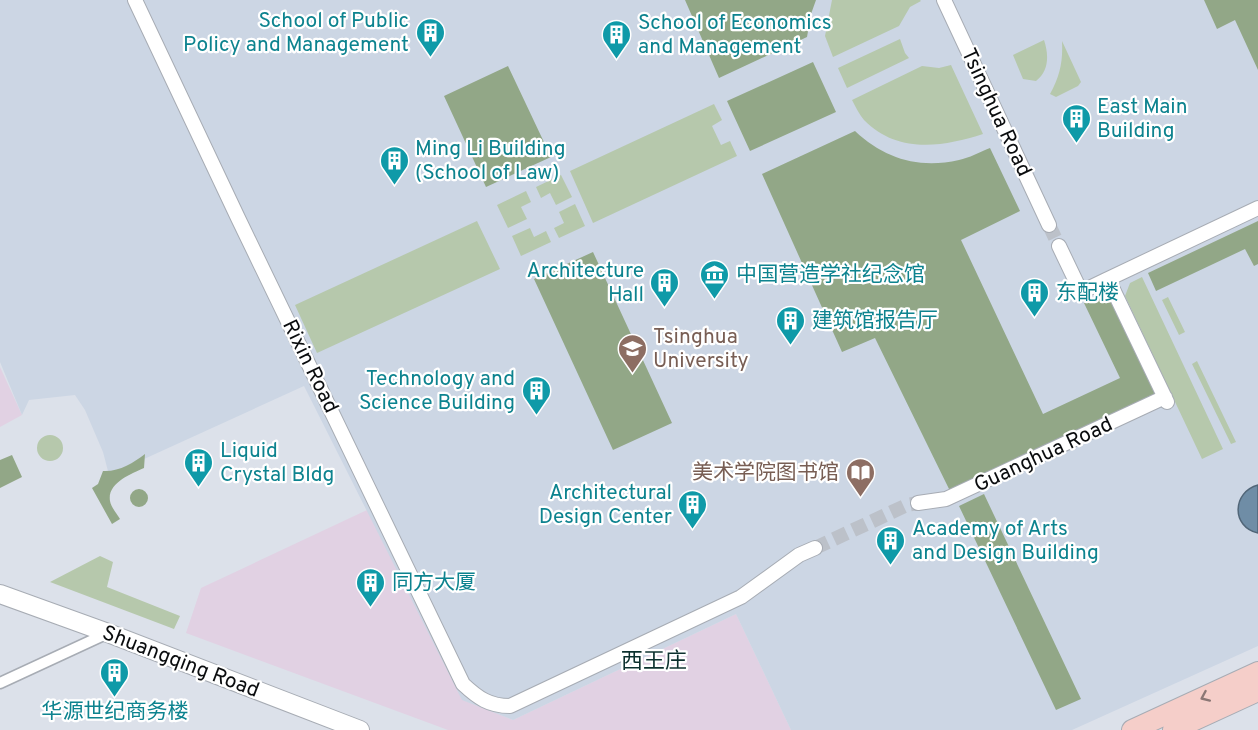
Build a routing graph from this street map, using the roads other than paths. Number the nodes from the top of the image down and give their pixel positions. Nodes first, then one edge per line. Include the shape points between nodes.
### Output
1 (135, 0) edge
2 (944, 0) edge
3 (1258, 208) edge
4 (1049, 225) tunnel mouth
5 (1059, 246) tunnel mouth
6 (1108, 279) junction
7 (918, 503) tunnel mouth
8 (814, 548) tunnel mouth
9 (0, 594) edge
10 (108, 633) junction
11 (1258, 672) edge
12 (0, 683) edge
13 (1258, 691) edge
14 (360, 730) edge
15 (1132, 730) edge
16 (1173, 730) edge

1 - 8 street, Rixin Road via 463,684 479,699 510,706 741,597
2 - 4 street, Tsinghua Road
3 - 6 street
5 - 6 street via 1081,292
6 - 7 street, Guanghua Road via 1166,400 946,499
9 - 10 street, Shuangqing Road
10 - 12 street
10 - 14 street, Shuangqing Road
11 -> 15 main road
13 - 16 main road

